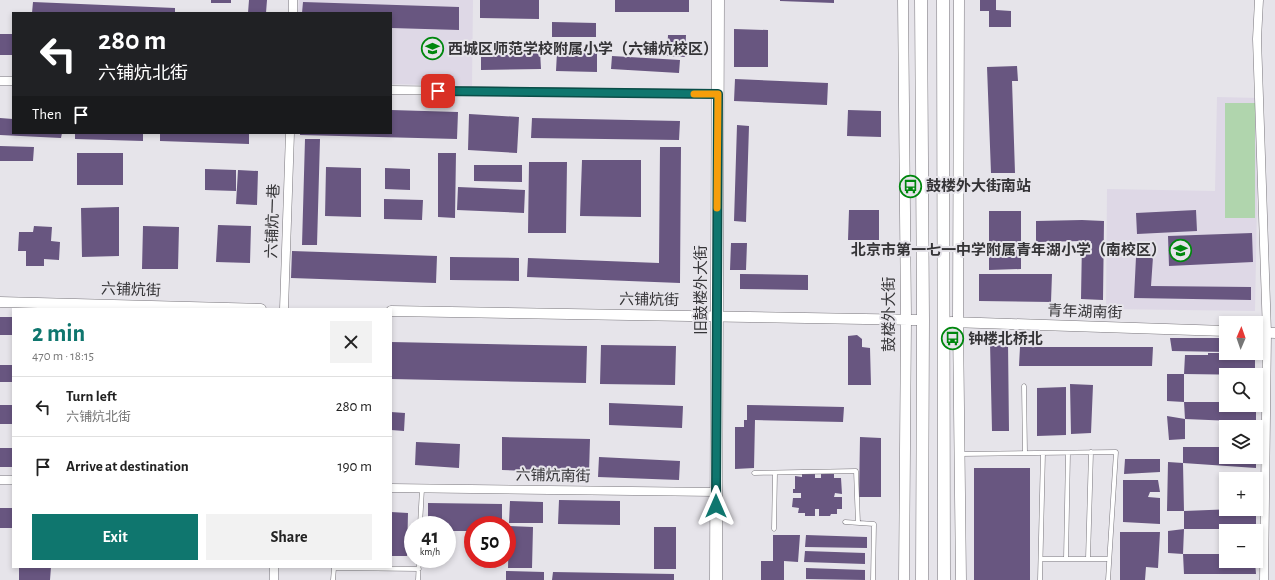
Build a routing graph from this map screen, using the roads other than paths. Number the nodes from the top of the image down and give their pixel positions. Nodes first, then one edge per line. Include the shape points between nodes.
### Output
1 (293, 0) edge
2 (718, 0) edge
3 (903, 0) edge
4 (921, 0) edge
5 (942, 0) edge
6 (959, 0) edge
7 (1259, 0) edge
8 (293, 12) edge
9 (0, 81) edge
10 (12, 81) edge
11 (392, 90) edge
12 (718, 94) junction
13 (290, 134) edge
14 (0, 302) edge
15 (223, 308) edge
16 (284, 308) edge
17 (392, 311) edge
18 (717, 316) junction
19 (906, 320) junction
20 (923, 320) junction
21 (943, 322) junction
22 (958, 322) junction
23 (1219, 331) edge
24 (1271, 333) edge
25 (1024, 386) dead end
26 (1068, 452) junction
27 (1091, 452) junction
28 (1025, 453) junction
29 (1043, 453) junction
30 (959, 454) junction
31 (754, 473) dead end
32 (775, 473) junction
33 (0, 480) edge
34 (12, 480) edge
35 (392, 488) edge
36 (422, 489) junction
37 (716, 492) junction
38 (420, 516) edge
39 (845, 522) dead end
40 (858, 523) junction
41 (774, 529) dead end
42 (1041, 559) junction
43 (1066, 559) junction
44 (1088, 559) junction
45 (1109, 559) junction
46 (274, 568) edge
47 (419, 569) joint
48 (274, 580) edge
49 (333, 580) edge
50 (418, 580) edge
51 (716, 580) edge
52 (873, 580) edge
53 (904, 580) edge
54 (922, 580) edge
55 (944, 580) edge
56 (961, 580) edge
57 (1040, 580) edge
58 (1108, 580) edge
59 (1264, 580) edge

1 - 8 street
2 - 12 main road, 旧鼓楼外大街
3 - 19 street, 鼓楼外大街
4 - 20 main road
5 - 21 main road
6 - 22 street
7 - 24 street via 1257,39
9 - 10 street
11 - 12 street
12 - 18 main road, 旧鼓楼外大街
13 - 16 street, 六铺炕一巷
14 - 15 street, 六铺炕街
17 - 18 street, 六铺炕街
18 - 19 street, 六铺炕街
18 - 37 main road, 旧鼓楼外大街
19 - 20 street, 六铺炕街
19 - 53 street, 鼓楼外大街
20 - 54 main road
21 - 22 street, 青年湖南街
21 - 55 main road
22 - 23 street, 青年湖南街
22 - 30 street
24 - 59 street
25 - 28 lane
26 - 27 lane
26 - 29 lane
26 - 43 lane
27 - 44 lane
27 - 45 lane via 1116,452
28 - 29 lane
28 - 30 lane
29 - 42 lane
30 - 56 street
31 - 32 lane
32 - 40 lane via 856,471
32 - 41 lane
33 - 34 street
35 - 36 street, 六铺炕南街
36 - 37 street, 六铺炕南街
36 - 38 lane
37 - 51 main road, 旧鼓楼外大街
39 - 40 lane
40 - 52 lane via 874,524
42 - 43 lane
42 - 57 lane
43 - 44 lane
44 - 45 lane
45 - 58 lane
46 - 48 street
47 - 49 lane via 334,568
47 - 50 lane

